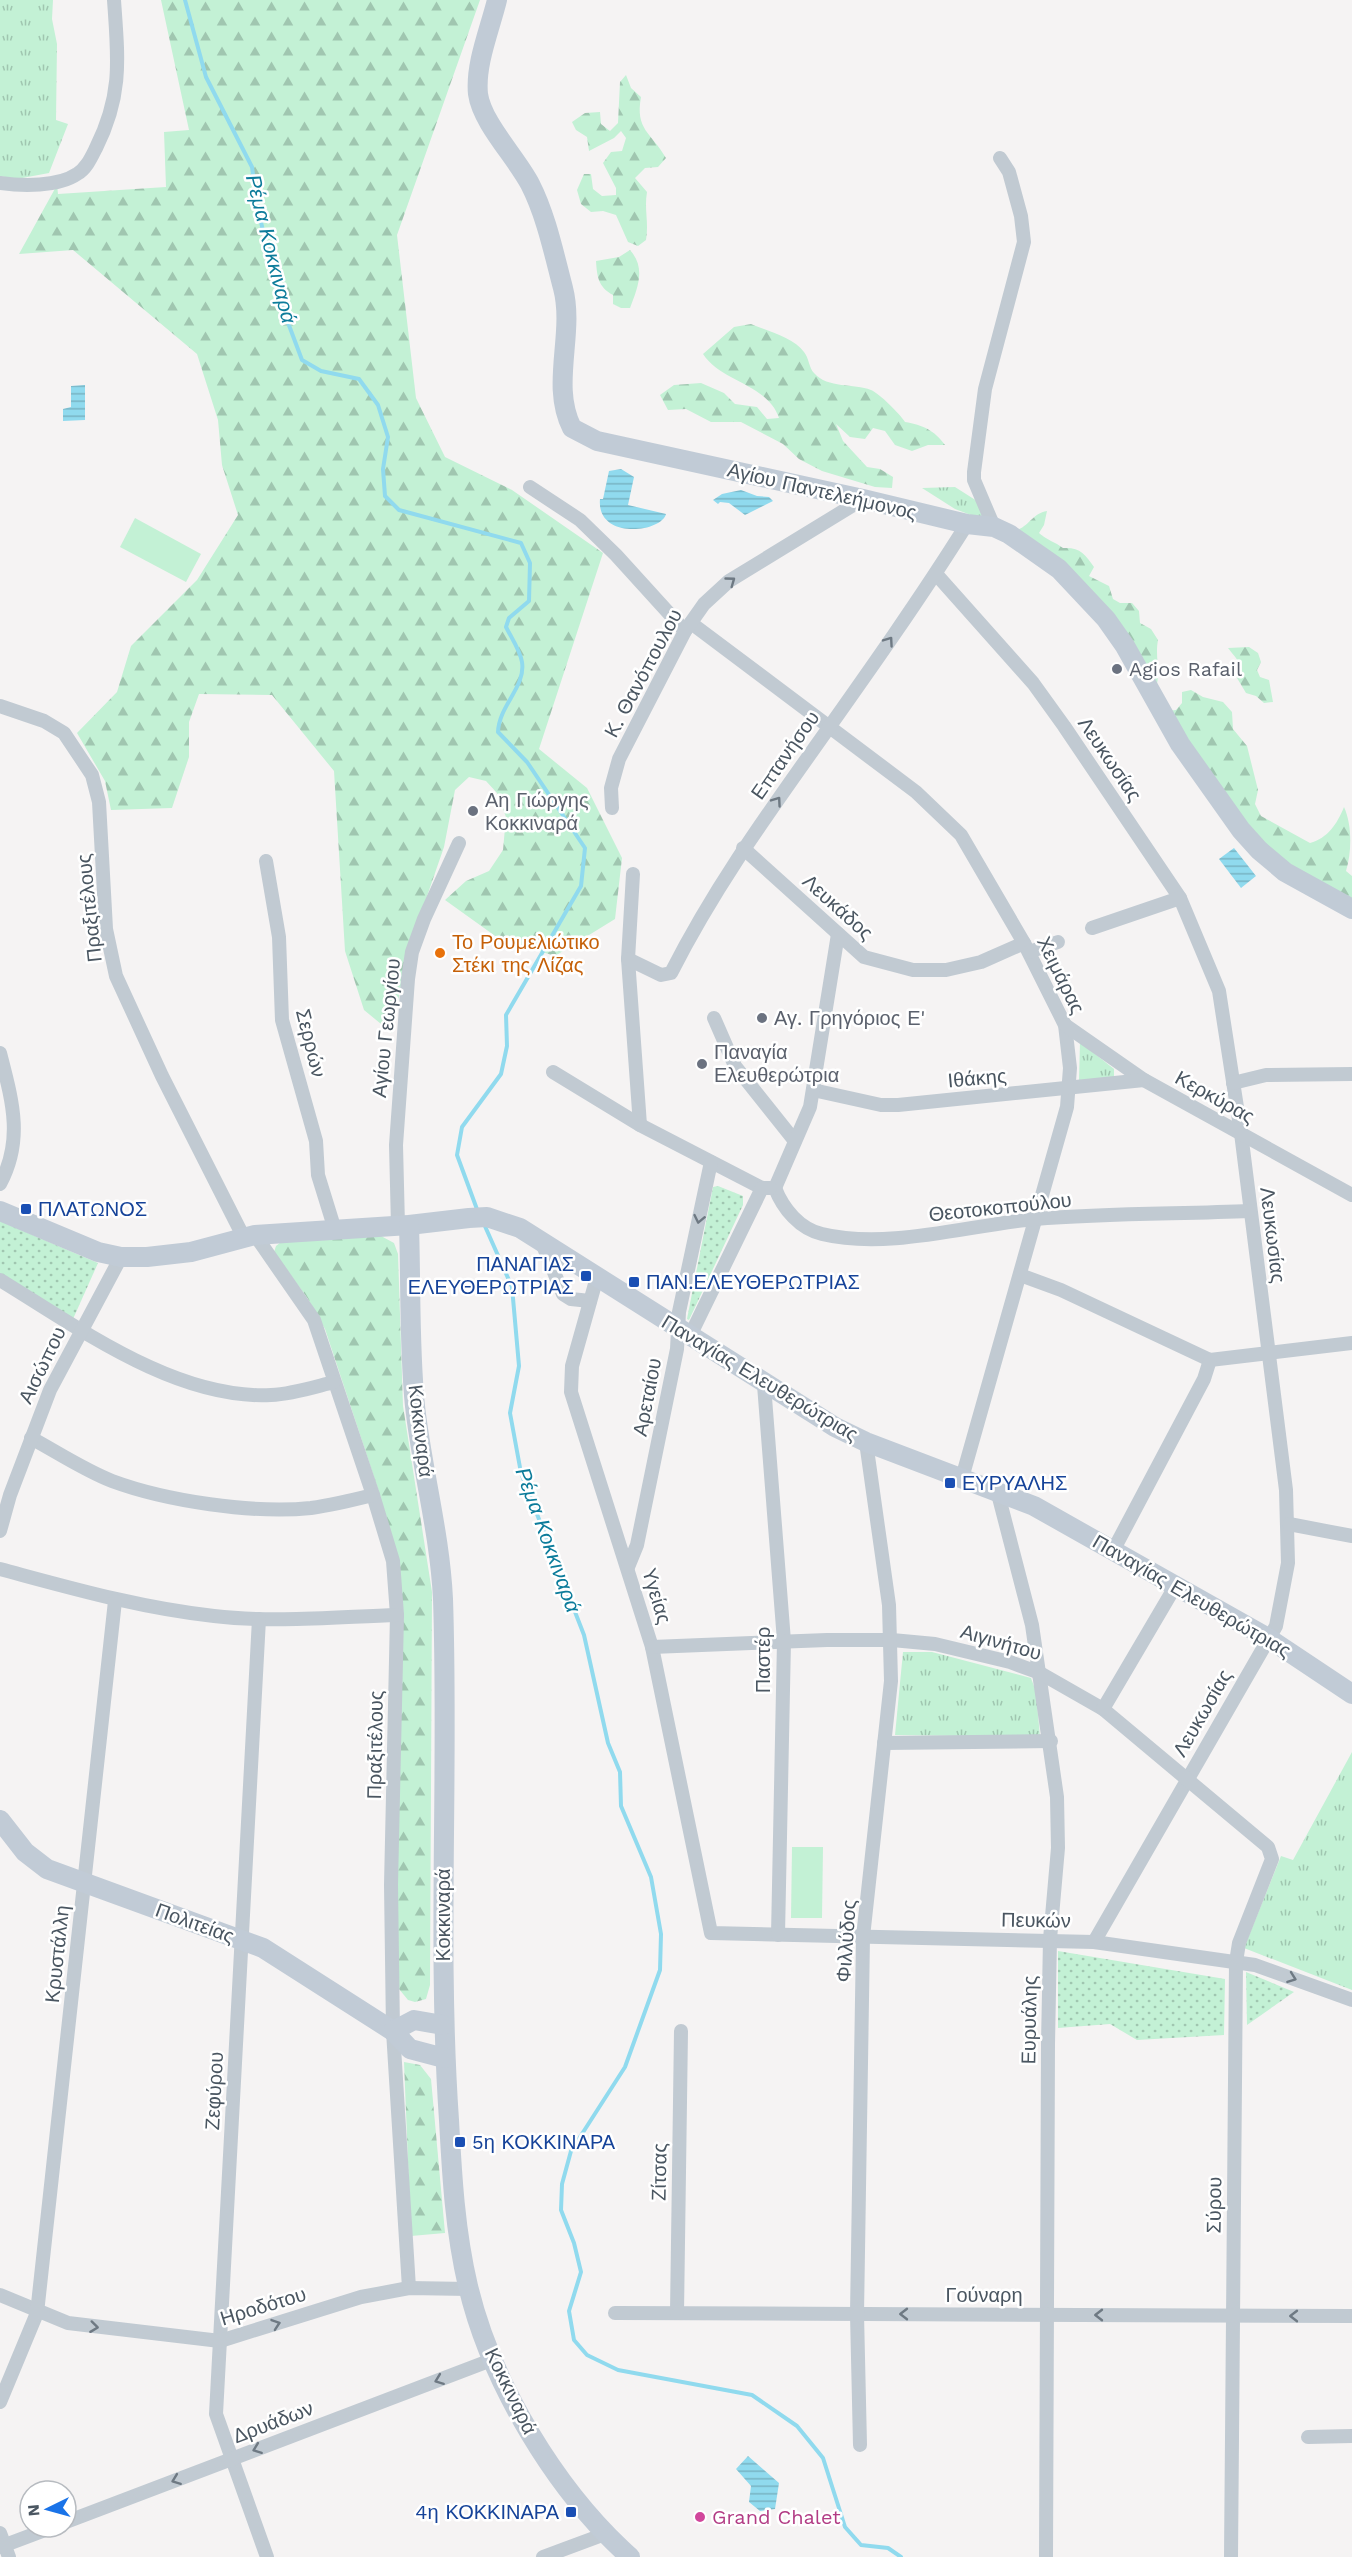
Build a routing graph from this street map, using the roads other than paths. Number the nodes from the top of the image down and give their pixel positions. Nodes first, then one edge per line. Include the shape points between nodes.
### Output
1 (114, 0) edge
2 (497, 0) edge
3 (1000, 158) dead end
4 (0, 183) edge
5 (530, 487) dead end
6 (863, 499) junction
7 (967, 524) junction
8 (994, 527) junction
9 (936, 574) junction
10 (688, 627) junction
11 (0, 706) edge
12 (831, 725) junction
13 (612, 808) dead end
14 (459, 843) dead end
15 (743, 848) junction
16 (266, 861) dead end
17 (633, 874) dead end
18 (1180, 898) junction
19 (1352, 909) edge
20 (1092, 928) dead end
21 (838, 934) junction
22 (1058, 942) dead end
23 (1027, 948) junction
24 (628, 959) junction
25 (714, 1018) dead end
26 (1065, 1025) junction
27 (0, 1053) edge
28 (553, 1072) dead end
29 (1352, 1074) edge
30 (1144, 1080) junction
31 (1233, 1083) junction
32 (1068, 1089) junction
33 (813, 1090) junction
34 (640, 1125) junction
35 (1241, 1133) junction
36 (794, 1140) junction
37 (711, 1162) junction
38 (0, 1184) edge
39 (769, 1188) junction
40 (1352, 1195) edge
41 (0, 1211) edge
42 (1250, 1211) junction
43 (1035, 1219) junction
44 (404, 1226) junction
45 (335, 1230) junction
46 (249, 1236) junction
47 (542, 1243) junction
48 (121, 1257) junction
49 (1020, 1275) junction
50 (597, 1277) junction
51 (0, 1280) edge
52 (590, 1301) junction
53 (81, 1329) junction
54 (685, 1332) junction
55 (1352, 1343) edge
56 (1269, 1352) junction
57 (1210, 1360) junction
58 (334, 1382) junction
59 (765, 1385) junction
60 (31, 1438) junction
61 (866, 1442) junction
62 (962, 1478) junction
63 (996, 1490) junction
64 (373, 1495) junction
65 (1289, 1524) junction
66 (0, 1531) edge
67 (1352, 1536) edge
68 (1114, 1549) junction
69 (628, 1567) junction
70 (0, 1569) edge
71 (1176, 1585) junction
72 (115, 1601) junction
73 (397, 1615) junction
74 (259, 1619) junction
75 (1268, 1638) junction
76 (892, 1640) junction
77 (784, 1641) junction
78 (652, 1647) junction
79 (1040, 1673) junction
80 (1352, 1694) edge
81 (1103, 1709) junction
82 (1051, 1741) junction
83 (884, 1743) junction
84 (1187, 1779) junction
85 (0, 1820) edge
86 (1272, 1859) joint
87 (84, 1884) junction
88 (711, 1933) joint
89 (778, 1935) junction
90 (863, 1937) junction
91 (242, 1939) junction
92 (1050, 1939) junction
93 (1094, 1942) junction
94 (1236, 1962) junction
95 (1352, 2000) edge
96 (443, 2025) junction
97 (393, 2031) junction
98 (681, 2031) dead end
99 (444, 2058) junction
100 (409, 2288) junction
101 (469, 2289) junction
102 (0, 2295) edge
103 (37, 2313) junction
104 (615, 2313) dead end
105 (677, 2313) junction
106 (857, 2314) junction
107 (1046, 2315) junction
108 (1232, 2316) junction
109 (1352, 2316) edge
110 (220, 2341) junction
111 (494, 2359) junction
112 (0, 2402) edge
113 (1352, 2436) edge
114 (1308, 2437) dead end
115 (860, 2445) dead end
116 (231, 2458) junction
117 (78, 2517) edge
118 (605, 2534) junction
119 (21, 2539) edge
120 (3, 2546) edge
121 (267, 2557) edge
122 (543, 2557) edge
123 (630, 2557) edge
124 (1046, 2557) edge
125 (1231, 2557) edge

1 - 4 street via 117,90 90,159 82,171 69,179
2 - 6 street, Αγίου Παντελεήμονος via 479,75 478,96 483,111 530,185 564,291 564,406 572,428 597,441
3 - 8 street via 1009,172 1024,242 985,389 974,472
5 - 10 street, Χειμάρας via 580,520
6 - 7 street, Αγίου Παντελεήμονος
10 -> 6 street, Κ. Θανόπουλου via 704,604 729,581
7 - 8 street, Αγίου Παντελεήμονος
7 - 9 street, Επτανήσου
8 - 19 street, Αγίου Παντελεήμονος via 1059,569 1106,619 1180,744 1259,850 1285,872
12 -> 9 street, Επτανήσου
9 - 18 street, Λευκωσίας via 1032,683
10 - 12 street, Χειμάρας
10 - 13 street, Κ. Θανόπουλου via 619,759 611,788
11 - 46 street, Πραξιτέλους via 44,721 64,733 92,775 99,802 106,929 116,976 162,1076
15 -> 12 street, Επτανήσου
12 - 23 street, Χειμάρας via 916,792 961,835
14 - 44 street, Αγίου Γεωργίου via 424,919 412,952 408,979 396,1145
15 - 21 street, Λευκάδος
15 - 24 street, Επτανήσου via 700,915 671,973 661,975
16 - 45 street, Σερρών via 279,938 282,1020 316,1141 318,1175
17 - 24 street
18 - 20 street
18 - 31 street, Λευκωσίας via 1219,992
21 - 23 street, Λευκάδος via 864,957 913,970 981,962
21 - 33 street, Αρεταίου
22 - 23 street, Λευκάδος
23 - 26 street, Χειμάρας
24 - 34 street
25 - 36 street via 735,1066
26 - 30 street, Κερκύρας
26 - 32 street, Χειμάρας
27 - 38 street via 13,1103 14,1144 10,1165
28 - 34 street
29 - 31 street via 1266,1075
30 - 32 street, Ιθάκης
30 - 35 street, Κερκύρας
31 - 35 street, Λευκωσίας
32 - 33 street, Ιθάκης via 898,1105
32 - 43 street, Χειμάρας via 1058,1142
33 - 36 street, Αρεταίου via 810,1107
34 - 37 street
35 - 40 street, Κερκύρας
35 - 42 street, Λευκωσίας
36 - 39 street, Αρεταίου
37 - 39 street
37 -> 54 street, Αρεταίου via 680,1312
39 - 43 street, Θεοτοκοπούλου via 790,1214 823,1234 868,1239
39 - 54 street, Αρεταίου
41 - 48 street, Παναγίας Ελευθερώτριας via 98,1252
42 - 43 street, Θεοτοκοπούλου
42 - 56 street, Λευκωσίας
43 - 49 street, Χειμάρας
44 - 45 street, Παναγίας Ελευθερώτριας
44 - 47 street, Παναγίας Ελευθερώτριας via 487,1217
44 - 96 street, Κοκκιναρά via 415,1404 443,1598
45 - 46 street, Παναγίας Ελευθερώτριας
46 - 48 street, Παναγίας Ελευθερώτριας via 191,1252
46 - 58 street, Πραξιτέλους via 314,1320
47 - 50 street, Παναγίας Ελευθερώτριας
47 - 52 street via 563,1294 570,1299
48 - 53 street, Αισώπου
49 - 57 street via 1061,1290
49 - 62 street, Χειμάρας
50 - 52 street, Υγείας
50 - 54 street, Παναγίας Ελευθερώτριας
51 - 53 street
52 - 69 street, Υγείας via 572,1366 571,1392
53 - 58 street via 174,1379 213,1391 271,1395
53 - 60 street, Αισώπου
54 - 59 street, Παναγίας Ελευθερώτριας
54 - 69 street, Αρεταίου via 637,1545
55 - 56 street
56 - 57 street
56 - 65 street, Λευκωσίας
57 - 68 street via 1204,1379
58 - 64 street, Πραξιτέλους
59 - 61 street, Παναγίας Ελευθερώτριας
59 - 77 street, Παστέρ
60 - 64 street via 111,1480 196,1501 285,1509
60 - 66 street, Αισώπου
61 - 62 street, Παναγίας Ελευθερώτριας
61 - 76 street, Φιλλύδος
62 - 63 street, Παναγίας Ελευθερώτριας
63 - 68 street, Παναγίας Ελευθερώτριας
63 - 79 street, Ευρυάλης via 1032,1625
64 - 73 street, Πραξιτέλους via 393,1561
65 - 67 street
65 - 75 street, Λευκωσίας via 1284,1590 1276,1626
68 - 71 street, Παναγίας Ελευθερώτριας
69 - 78 street, Υγείας
70 - 72 street
71 - 75 street, Παναγίας Ελευθερώτριας
71 - 81 street
72 - 74 street
72 - 87 street, Κρυστάλλη
73 - 74 street
73 - 97 street, Πραξιτέλους via 391,1884
74 - 91 street, Ζεφύρου
75 - 80 street, Παναγίας Ελευθερώτριας
75 - 84 street, Λευκωσίας
76 - 77 street, Αιγινήτου
76 - 79 street, Αιγινήτου via 935,1644
76 - 83 street, Φιλλύδος
77 - 78 street, Αιγινήτου
77 - 89 street, Παστέρ
78 - 88 street, Υγείας
79 - 81 street, Αιγινήτου
79 - 82 street, Ευρυάλης
81 - 84 street, Αιγινήτου
82 - 83 street
82 - 92 street, Ευρυάλης via 1059,1839
83 - 90 street, Φιλλύδος
84 - 86 street, Αιγινήτου via 1268,1847
84 - 93 street, Λευκωσίας
85 - 87 street, Πολιτείας via 37,1863
86 - 94 street, Σύρου via 1239,1943
87 - 91 street, Πολιτείας
87 - 103 street, Κρυστάλλη
88 - 89 street, Πευκών
89 - 90 street, Πευκών
90 - 92 street, Πευκών
90 - 106 street, Φιλλύδος
91 - 97 street, Πολιτείας via 286,1962
91 - 110 street, Ζεφύρου
92 - 93 street, Πευκών
92 - 107 street, Ευρυάλης
93 - 94 street, Πευκών
94 -> 95 street, Πευκών via 1255,1965
94 - 108 street, Σύρου
96 - 97 street via 414,2020
96 - 99 street, Κοκκιναρά
97 - 99 street, Πολιτείας via 410,2049
97 - 100 street, Πραξιτέλους
98 - 105 street, Ζίτσας
99 - 101 street, Κοκκιναρά via 454,2204
100 - 101 street, Ηροδότου
110 -> 100 street, Ηροδότου via 361,2297
101 - 111 street, Κοκκιναρά
102 - 103 street, Ηροδότου
103 -> 110 street, Ηροδότου via 68,2323
103 - 112 street, Κρυστάλλη
104 - 105 street, Γούναρη
105 - 106 street, Γούναρη
107 -> 106 street, Γούναρη
106 - 115 street, Φιλλύδος
108 -> 107 street, Γούναρη
107 - 124 street, Ευρυάλης
109 -> 108 street, Γούναρη
108 - 125 street, Σύρου
110 - 116 street, Ζεφύρου via 216,2414
111 -> 116 street, Δρυάδων
111 - 118 street, Κοκκιναρά via 529,2432 566,2490
113 - 114 street
116 -> 117 street, Δρυάδων
116 - 121 street, Ζεφύρου
118 - 122 street
118 - 123 street, Κοκκιναρά
119 - 120 street

